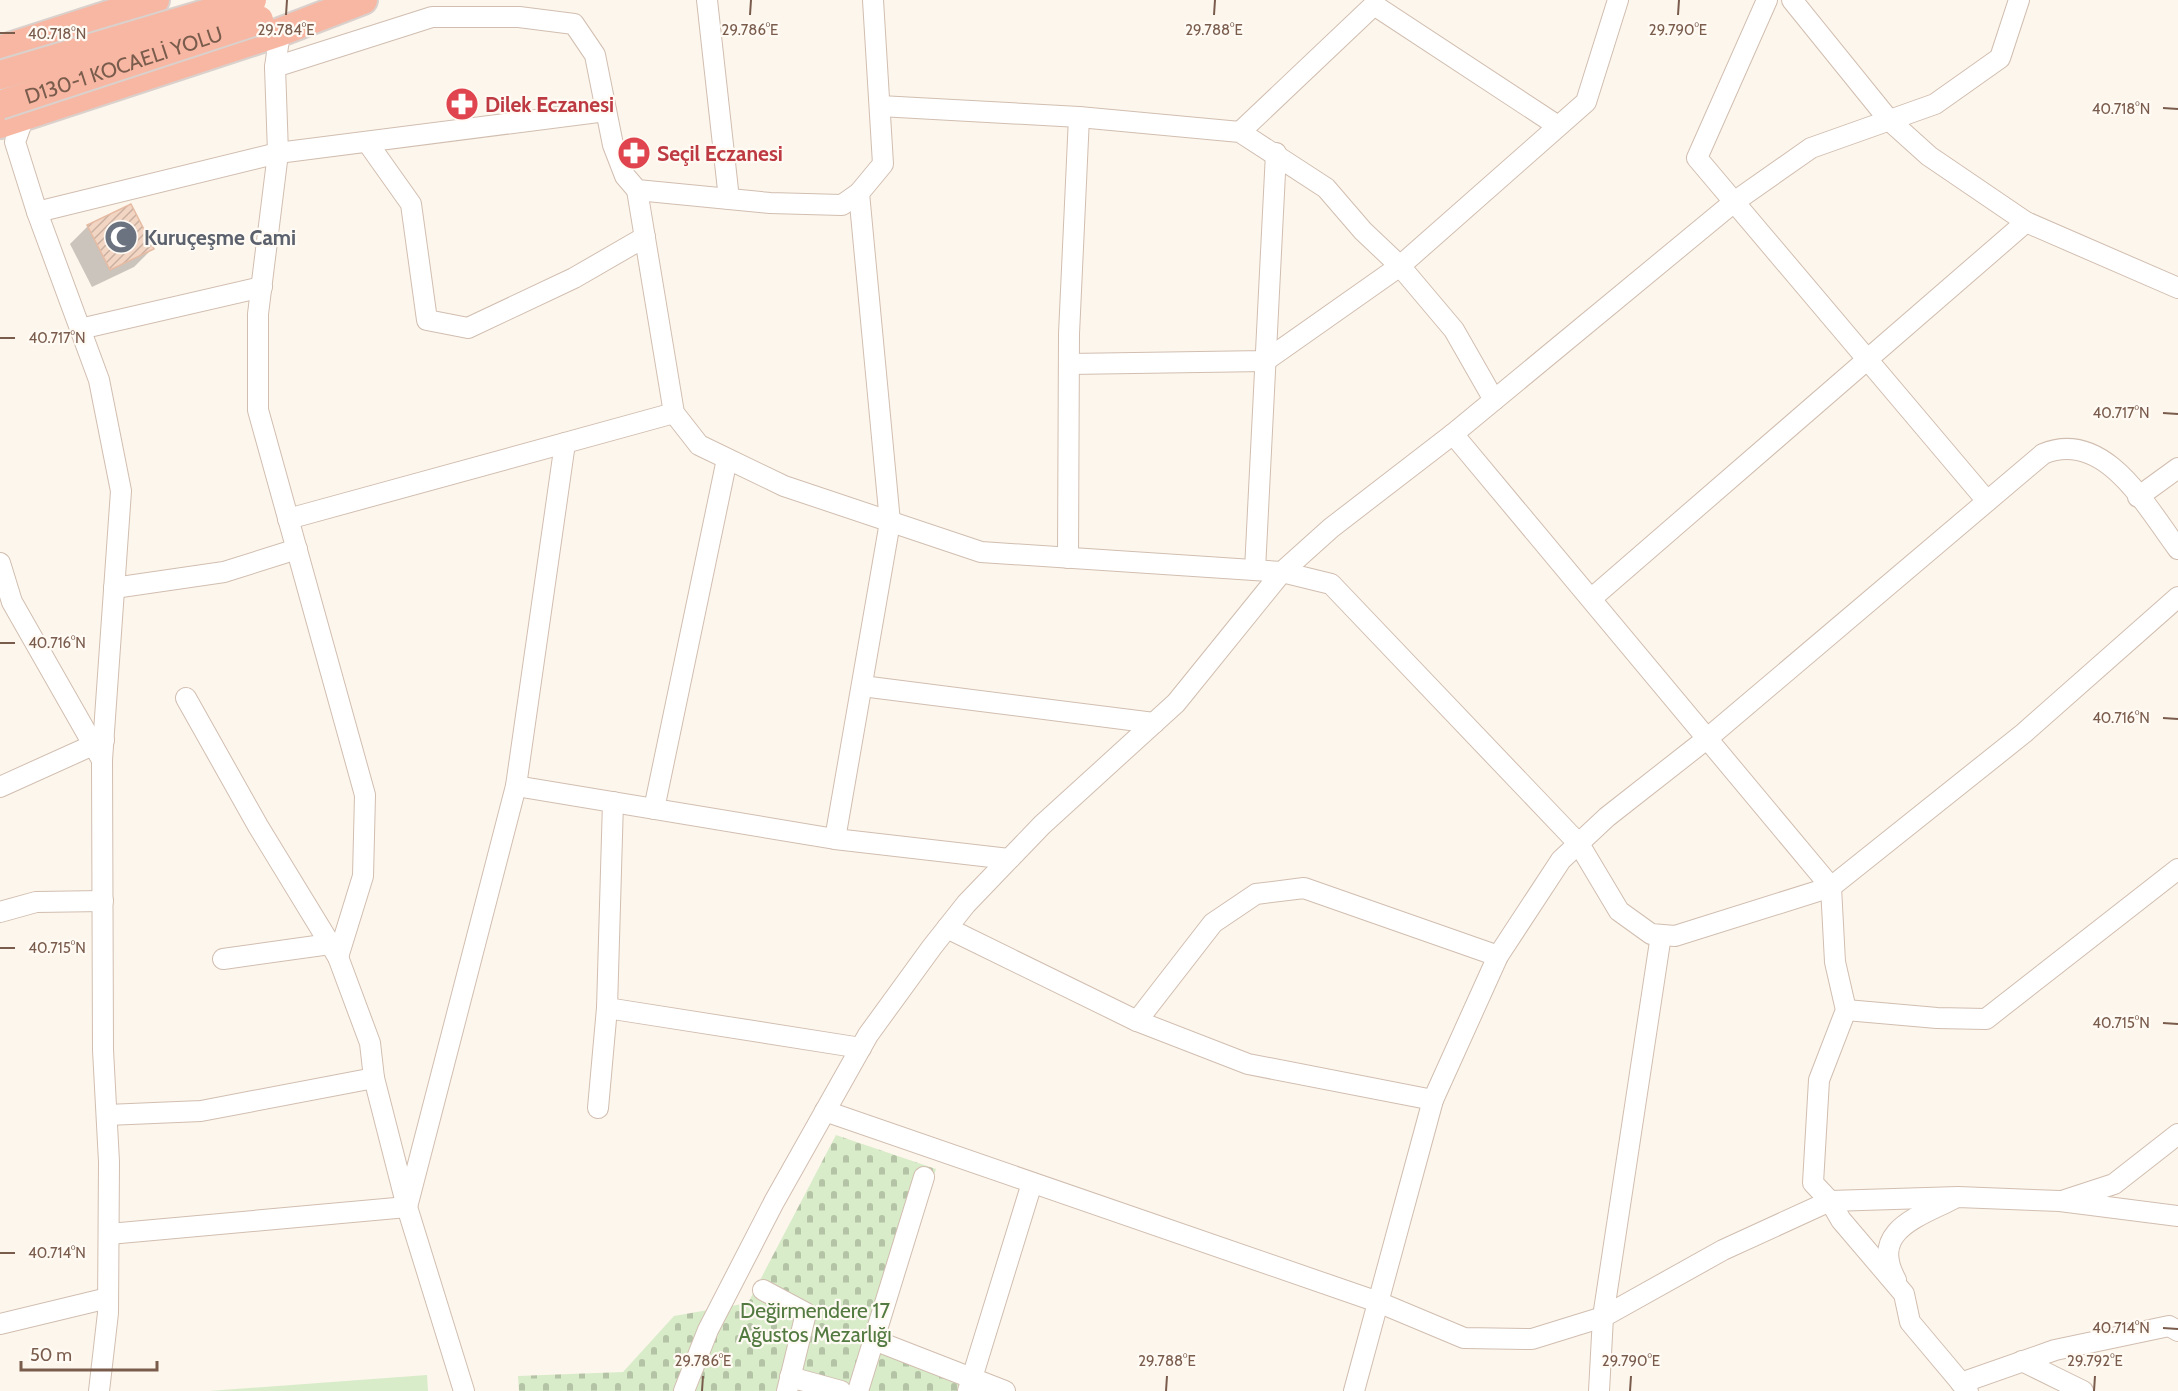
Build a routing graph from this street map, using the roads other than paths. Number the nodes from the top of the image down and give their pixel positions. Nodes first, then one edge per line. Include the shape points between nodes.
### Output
1 (155, 0) edge
2 (315, 0) edge
3 (363, 0) edge
4 (707, 0) edge
5 (873, 0) edge
6 (1618, 0) edge
7 (1767, 0) edge
8 (1792, 0) edge
9 (2019, 0) edge
10 (1375, 3) edge
11 (264, 17) edge
12 (80, 24) junction
13 (3, 45) edge
14 (275, 67) junction
15 (0, 75) edge
16 (106, 90) junction
17 (0, 105) edge
18 (880, 106) junction
19 (606, 111) junction
20 (27, 116) junction
21 (1079, 117) junction
22 (1889, 120) junction
23 (1558, 126) junction
24 (1240, 132) junction
25 (5, 133) edge
26 (367, 142) junction
27 (278, 153) junction
28 (1276, 153) junction
29 (637, 190) junction
30 (859, 193) junction
31 (729, 199) junction
32 (1734, 202) junction
33 (37, 212) junction
34 (2026, 222) junction
35 (645, 237) junction
36 (1400, 266) junction
37 (262, 287) junction
38 (2178, 288) edge
39 (80, 329) junction
40 (1866, 359) junction
41 (1265, 361) junction
42 (1069, 364) junction
43 (1494, 400) junction
44 (674, 413) junction
45 (1453, 434) junction
46 (565, 442) junction
47 (727, 459) junction
48 (2178, 468) edge
49 (2138, 496) junction
50 (1986, 501) junction
51 (288, 519) junction
52 (890, 522) junction
53 (297, 549) junction
54 (2178, 549) edge
55 (1068, 558) junction
56 (0, 563) edge
57 (1255, 570) junction
58 (1282, 572) junction
59 (114, 588) junction
60 (2178, 597) edge
61 (1592, 598) junction
62 (862, 686) junction
63 (186, 698) dead end
64 (1154, 723) junction
65 (1709, 737) junction
66 (100, 749) junction
67 (516, 786) junction
68 (0, 788) edge
69 (613, 802) junction
70 (654, 809) junction
71 (835, 839) junction
72 (1579, 844) junction
73 (1009, 859) junction
74 (2178, 869) edge
75 (1831, 886) junction
76 (103, 901) junction
77 (0, 912) edge
78 (947, 928) junction
79 (1661, 935) junction
80 (334, 950) junction
81 (1498, 956) junction
82 (223, 959) dead end
83 (607, 1008) junction
84 (1846, 1010) junction
85 (1137, 1021) junction
86 (861, 1048) junction
87 (374, 1078) junction
88 (1433, 1100) junction
89 (598, 1108) dead end
90 (825, 1112) junction
91 (107, 1115) junction
92 (2178, 1134) edge
93 (924, 1177) dead end
94 (1032, 1183) junction
95 (1958, 1197) junction
96 (1830, 1201) junction
97 (2060, 1201) junction
98 (406, 1207) junction
99 (2178, 1215) edge
100 (109, 1234) junction
101 (763, 1290) dead end
102 (1904, 1294) junction
103 (108, 1298) junction
104 (1378, 1302) junction
105 (1603, 1317) junction
106 (0, 1324) edge
107 (2178, 1331) edge
108 (874, 1340) junction
109 (2022, 1361) junction
110 (968, 1381) edge
111 (789, 1384) edge
112 (1964, 1387) edge
113 (99, 1391) edge
114 (464, 1391) edge
115 (684, 1391) edge
116 (841, 1391) edge
117 (858, 1391) edge
118 (1005, 1391) edge
119 (1354, 1391) edge
120 (1599, 1391) edge
121 (2083, 1391) edge

1 - 12 highway
2 - 11 highway, D130-1 KOCAELİ YOLU
3 - 11 highway
4 - 31 street
5 - 18 street
6 - 23 street via 1586,102
7 - 32 street via 1697,158
8 - 22 street
9 - 22 street via 2000,58 1935,104
10 - 23 street
10 - 24 street
11 - 14 street
11 - 15 highway, bridge
11 - 16 highway
11 - 17 highway, D130-1 KOCAELİ YOLU, bridge
12 - 13 highway
12 - 16 highway via 71,50 74,68 78,77
13 - 20 highway via 28,84
14 - 19 street via 432,17 519,17 574,24 595,55
14 - 27 street
16 - 20 highway
18 - 21 street
18 - 30 street via 883,164
19 - 26 street
19 - 29 street via 625,176
20 - 25 highway
21 - 24 street
21 - 42 street
22 - 32 street via 1811,148
22 - 34 street via 1929,156
23 - 36 street
24 - 28 street
25 - 33 street
26 - 27 street
26 - 35 street via 411,204 427,320 468,328 574,278
27 - 33 street
27 - 37 street
28 - 36 street via 1326,188
28 - 41 street
29 - 31 street
29 - 35 street
30 - 31 street via 842,206
30 - 52 street
32 - 40 street
32 - 43 street
33 - 39 street
34 - 38 street
34 - 40 street
35 - 44 street
36 - 41 street
36 - 43 street via 1454,330
37 - 39 street
37 - 51 street via 258,314 258,410
39 - 59 street via 99,381 121,491
40 - 50 street
40 - 61 street
41 - 42 street
41 - 57 street
42 - 55 street
43 - 45 street
44 - 46 street
44 - 47 street via 699,445
45 - 58 street via 1331,528
45 - 61 street
46 - 51 street
46 - 67 street
47 - 52 street via 784,486
47 - 70 street
48 - 49 street
49 - 50 street via 2102,458 2076,449 2058,448 2043,454
49 - 54 street
50 - 65 street
51 - 53 street
52 - 55 street via 981,552
52 - 62 street
53 - 59 street via 224,572
53 - 80 street via 365,795 363,876
55 - 57 street
56 - 66 street via 12,602
57 - 58 street
58 - 64 street via 1176,703
58 - 72 street via 1331,584
59 - 66 street
60 - 75 street via 2024,733
61 - 65 street
62 - 64 street
62 - 71 street
63 - 80 street
64 - 73 street
65 - 72 street via 1607,817
65 - 75 street
66 - 68 street
66 - 76 street
67 - 69 street
67 - 98 street
69 - 70 street
69 - 83 street
70 - 71 street
71 - 73 street
72 - 79 street via 1619,911 1651,934
72 - 81 street via 1561,860
73 - 78 street
74 - 84 street via 1986,1019
75 - 79 street via 1675,936
75 - 84 street via 1835,962
76 - 77 street via 36,902
76 - 91 street
78 - 85 street
78 - 86 street
79 - 105 street
80 - 82 street
80 - 87 street via 370,1043
81 - 85 street via 1304,888 1256,894 1213,922
81 - 88 street
83 - 86 street
83 - 89 street
84 - 96 street via 1819,1080 1813,1183
85 - 88 street via 1248,1064
86 - 90 street
87 - 91 street via 201,1111
87 - 98 street
88 - 104 street
90 - 94 street
90 - 115 street via 708,1330
91 - 100 street
92 - 97 street via 2114,1184
93 - 108 street
94 - 104 street
94 - 110 street
95 - 96 street
95 - 97 street
95 - 102 street via 1903,1224 1893,1234 1890,1270
96 - 102 street via 1841,1220
96 - 105 street via 1723,1251
97 - 99 street
98 - 100 street
98 - 114 street
100 - 103 street
101 - 111 street via 806,1313
102 - 112 street via 1910,1322
103 - 106 street
103 - 113 street
104 - 105 street via 1464,1338 1532,1339
104 - 119 street
105 - 120 street
107 - 109 street via 2169,1326 2055,1350
108 - 110 street
108 - 117 street
109 - 112 street
109 - 121 street
110 - 118 street
111 - 116 street

